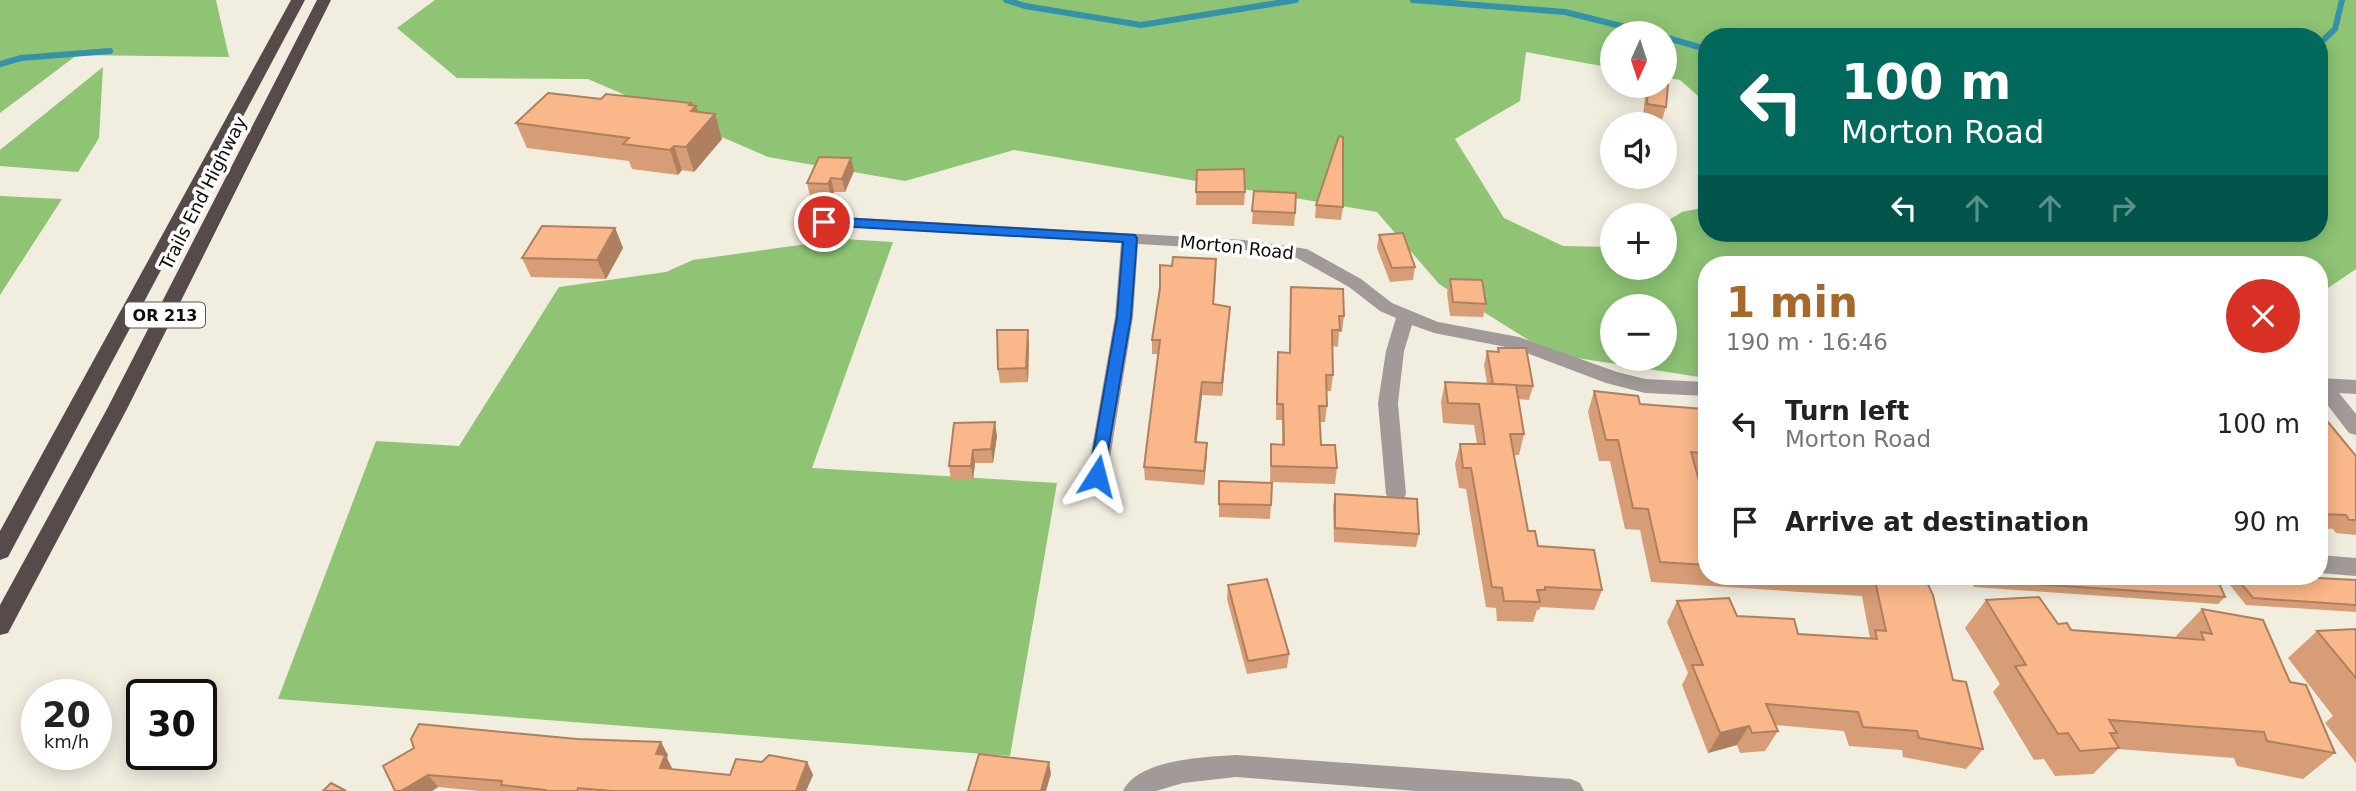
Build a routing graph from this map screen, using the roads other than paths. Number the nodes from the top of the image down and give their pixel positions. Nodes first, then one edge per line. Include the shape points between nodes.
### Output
1 (298, 0) edge
2 (324, 0) edge
3 (824, 222) dead end
4 (1130, 238) junction
5 (1405, 317) junction
6 (2328, 385) edge
7 (2356, 387) edge
8 (1698, 389) edge
9 (2328, 395) edge
10 (2356, 428) edge
11 (1097, 476) dead end
12 (1396, 494) dead end
13 (0, 551) edge
14 (2328, 564) edge
15 (2356, 566) edge
16 (0, 626) edge
17 (1140, 787) edge
18 (1571, 791) edge

1 - 13 highway, Trails End Highway / OR 213
2 - 16 highway, Trails End Highway / OR 213 via 117,409
3 - 4 street, Morton Road
4 - 5 street, Morton Road via 1301,253
4 - 11 street via 1124,317
5 - 8 street, Morton Road via 1539,348 1624,381
5 - 12 street via 1388,403
6 - 7 street
9 - 10 street
14 - 15 street
17 - 18 street via 1196,769 1236,765

